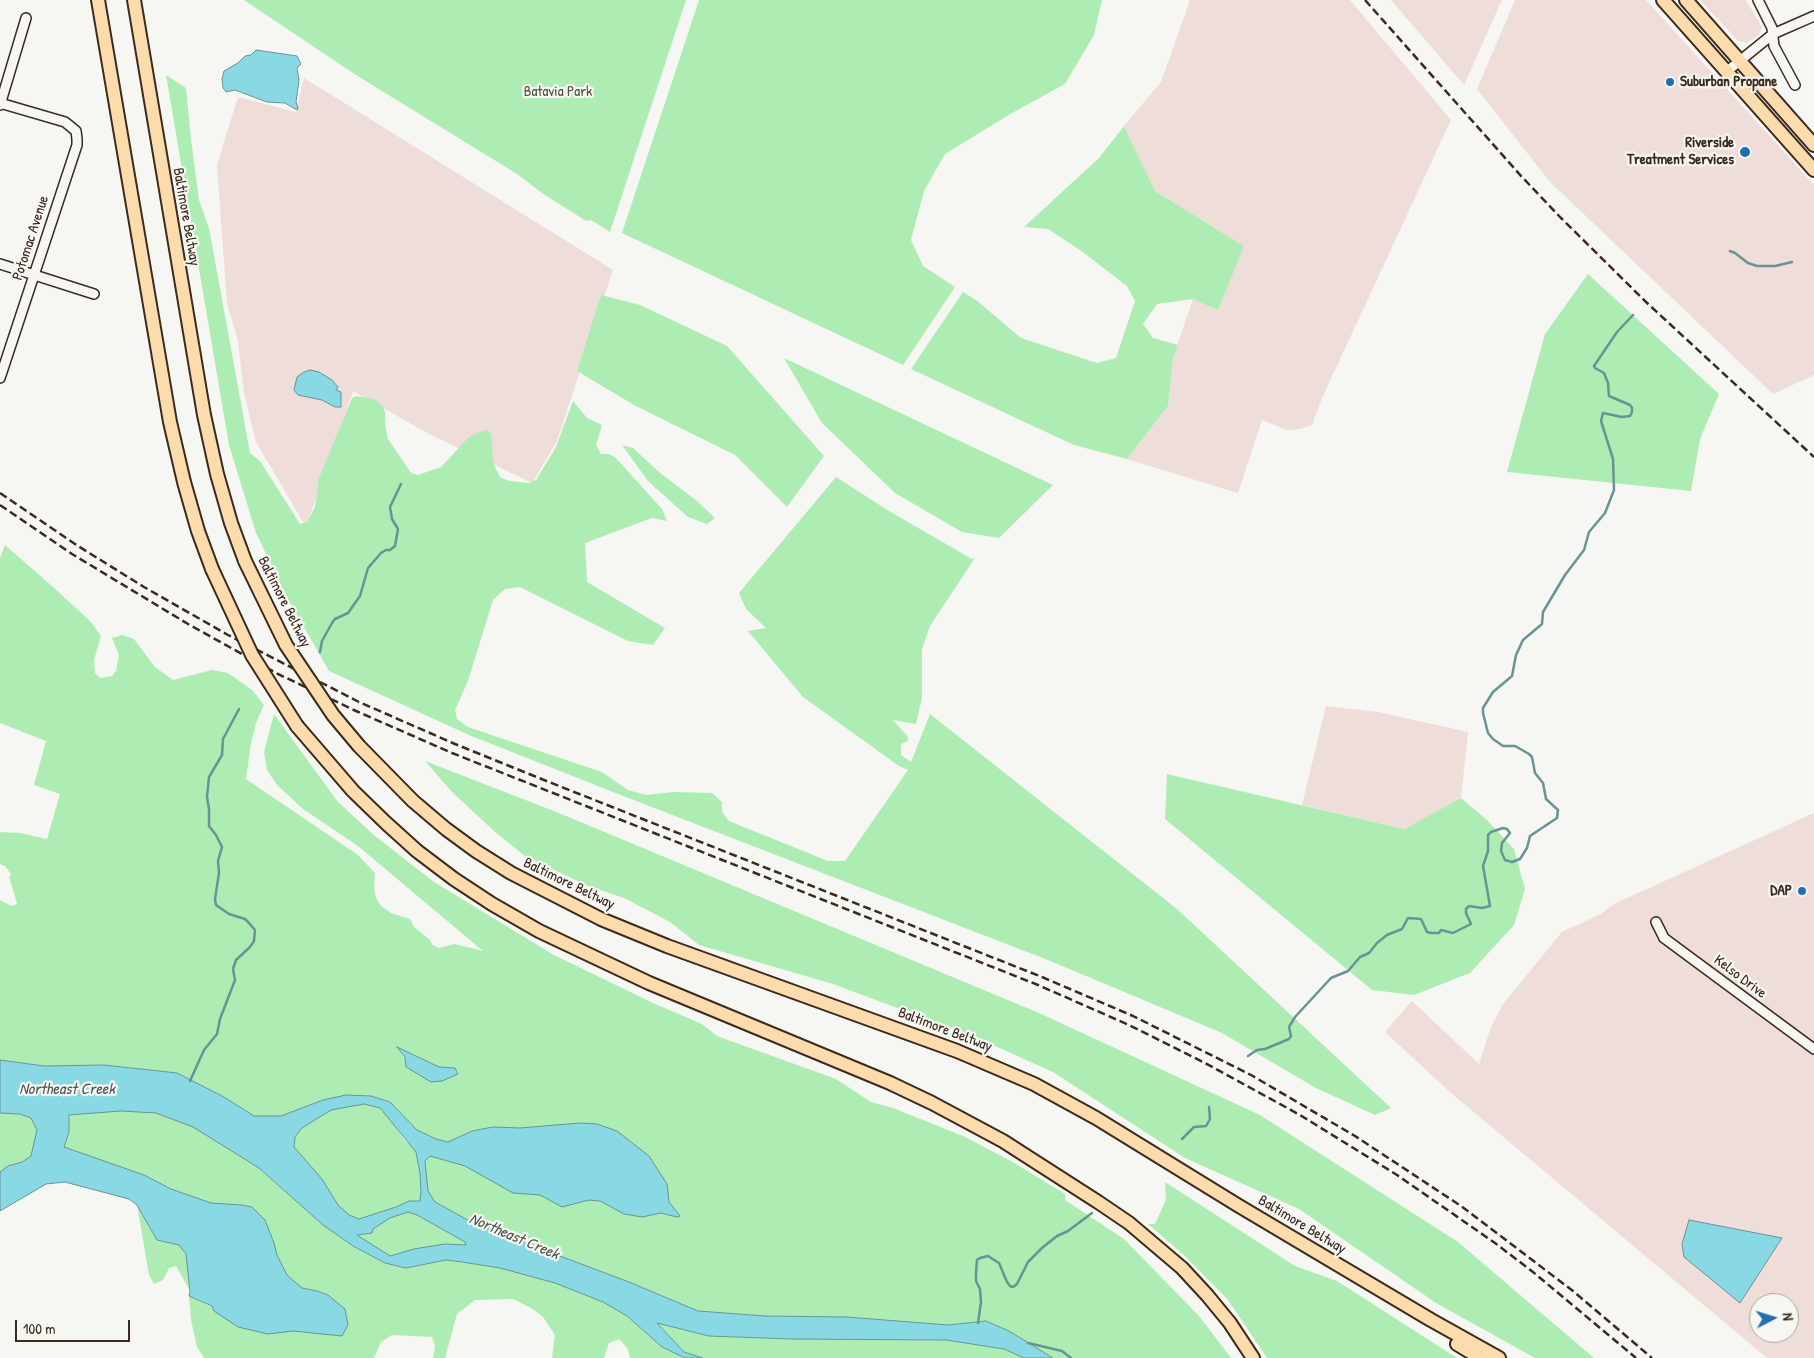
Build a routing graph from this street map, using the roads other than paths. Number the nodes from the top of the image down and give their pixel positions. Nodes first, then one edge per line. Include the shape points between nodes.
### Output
1 (98, 0) edge
2 (134, 0) edge
3 (1663, 0) edge
4 (1686, 0) edge
5 (1758, 0) edge
6 (1814, 16) edge
7 (26, 18) dead end
8 (1773, 34) junction
9 (1740, 61) junction
10 (1726, 72) junction
11 (1795, 85) dead end
12 (0, 104) edge
13 (1814, 145) edge
14 (1814, 170) edge
15 (0, 264) edge
16 (33, 274) junction
17 (94, 294) dead end
18 (0, 378) edge
19 (1656, 922) dead end
20 (1814, 1049) edge
21 (1239, 1206) junction
22 (1254, 1358) edge
23 (1480, 1358) edge
24 (1499, 1358) edge

1 - 22 highway, bridge via 170,422 184,482 212,569 252,655 297,726 353,791 386,823 425,857 492,904 539,931 649,983 932,1103 1003,1141 1098,1202 1129,1223 1182,1268 1207,1295
2 - 21 highway, Baltimore Beltway, bridge via 204,415 230,523 286,645 328,708 359,746 413,801 446,829 511,873 556,897 667,946 992,1065 1034,1084
3 - 10 highway
4 - 9 highway
5 - 8 street
6 - 8 street
7 - 12 street
8 - 9 street
8 - 11 street via 1774,46
9 - 10 street
9 - 13 highway
10 - 14 highway
12 - 16 street, Potomac Avenue via 65,122 77,135 77,145
15 - 16 street
16 - 17 street
16 - 18 street, Potomac Avenue
19 - 20 street, Kelso Drive via 1664,938
21 - 23 highway
21 - 24 highway, Baltimore Beltway

